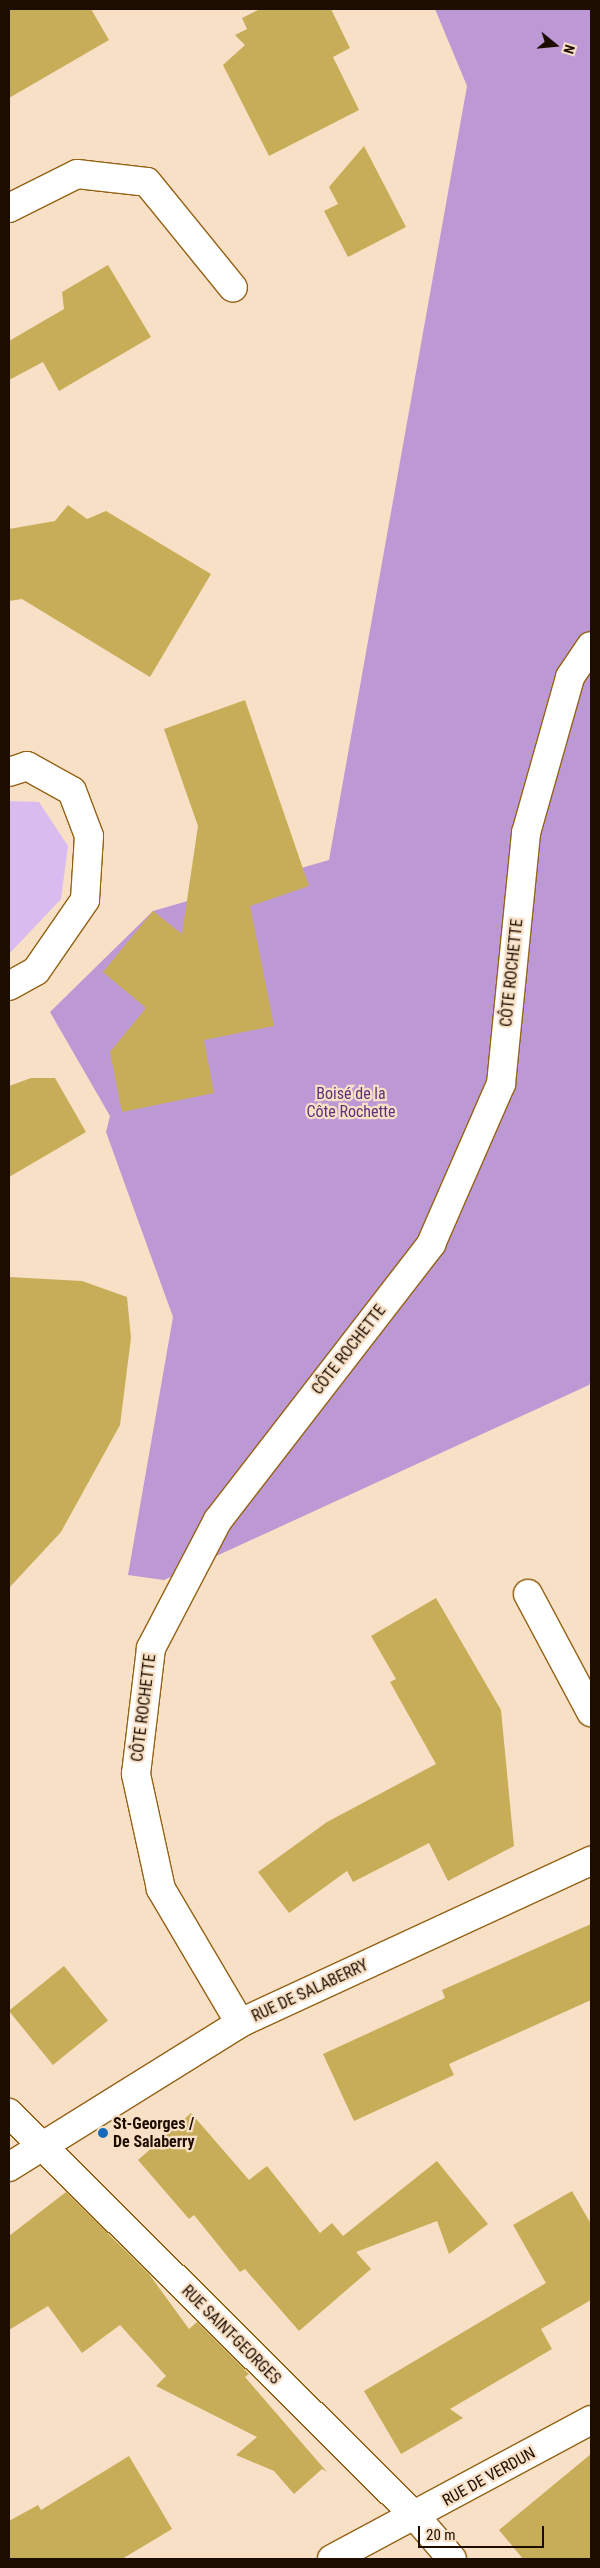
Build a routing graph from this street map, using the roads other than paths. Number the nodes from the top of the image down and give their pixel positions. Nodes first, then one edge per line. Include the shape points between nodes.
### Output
1 (9, 208) edge
2 (232, 288) dead end
3 (591, 646) edge
4 (9, 772) edge
5 (9, 986) edge
6 (528, 1594) dead end
7 (591, 1712) edge
8 (591, 1862) edge
9 (240, 2023) junction
10 (9, 2113) edge
11 (44, 2147) junction
12 (9, 2167) edge
13 (591, 2420) edge
14 (416, 2517) junction
15 (332, 2559) edge
16 (452, 2559) edge

1 - 2 street via 77,174 147,182
3 - 9 street, CÔTE ROCHETTE via 570,677 526,833 501,1084 431,1244 218,1520 151,1648 136,1774 161,1889
4 - 5 street via 27,766 72,791 89,836 85,900 36,971
6 - 7 street
8 - 9 street, RUE DE SALABERRY
9 - 11 street, RUE DE SALABERRY
10 - 11 street, RUE SAINT-GEORGES
11 - 12 street, RUE DE SALABERRY
11 - 14 street, RUE SAINT-GEORGES
13 - 14 street, RUE DE VERDUN
14 - 15 street, RUE DE VERDUN
14 - 16 street, RUE SAINT-GEORGES

